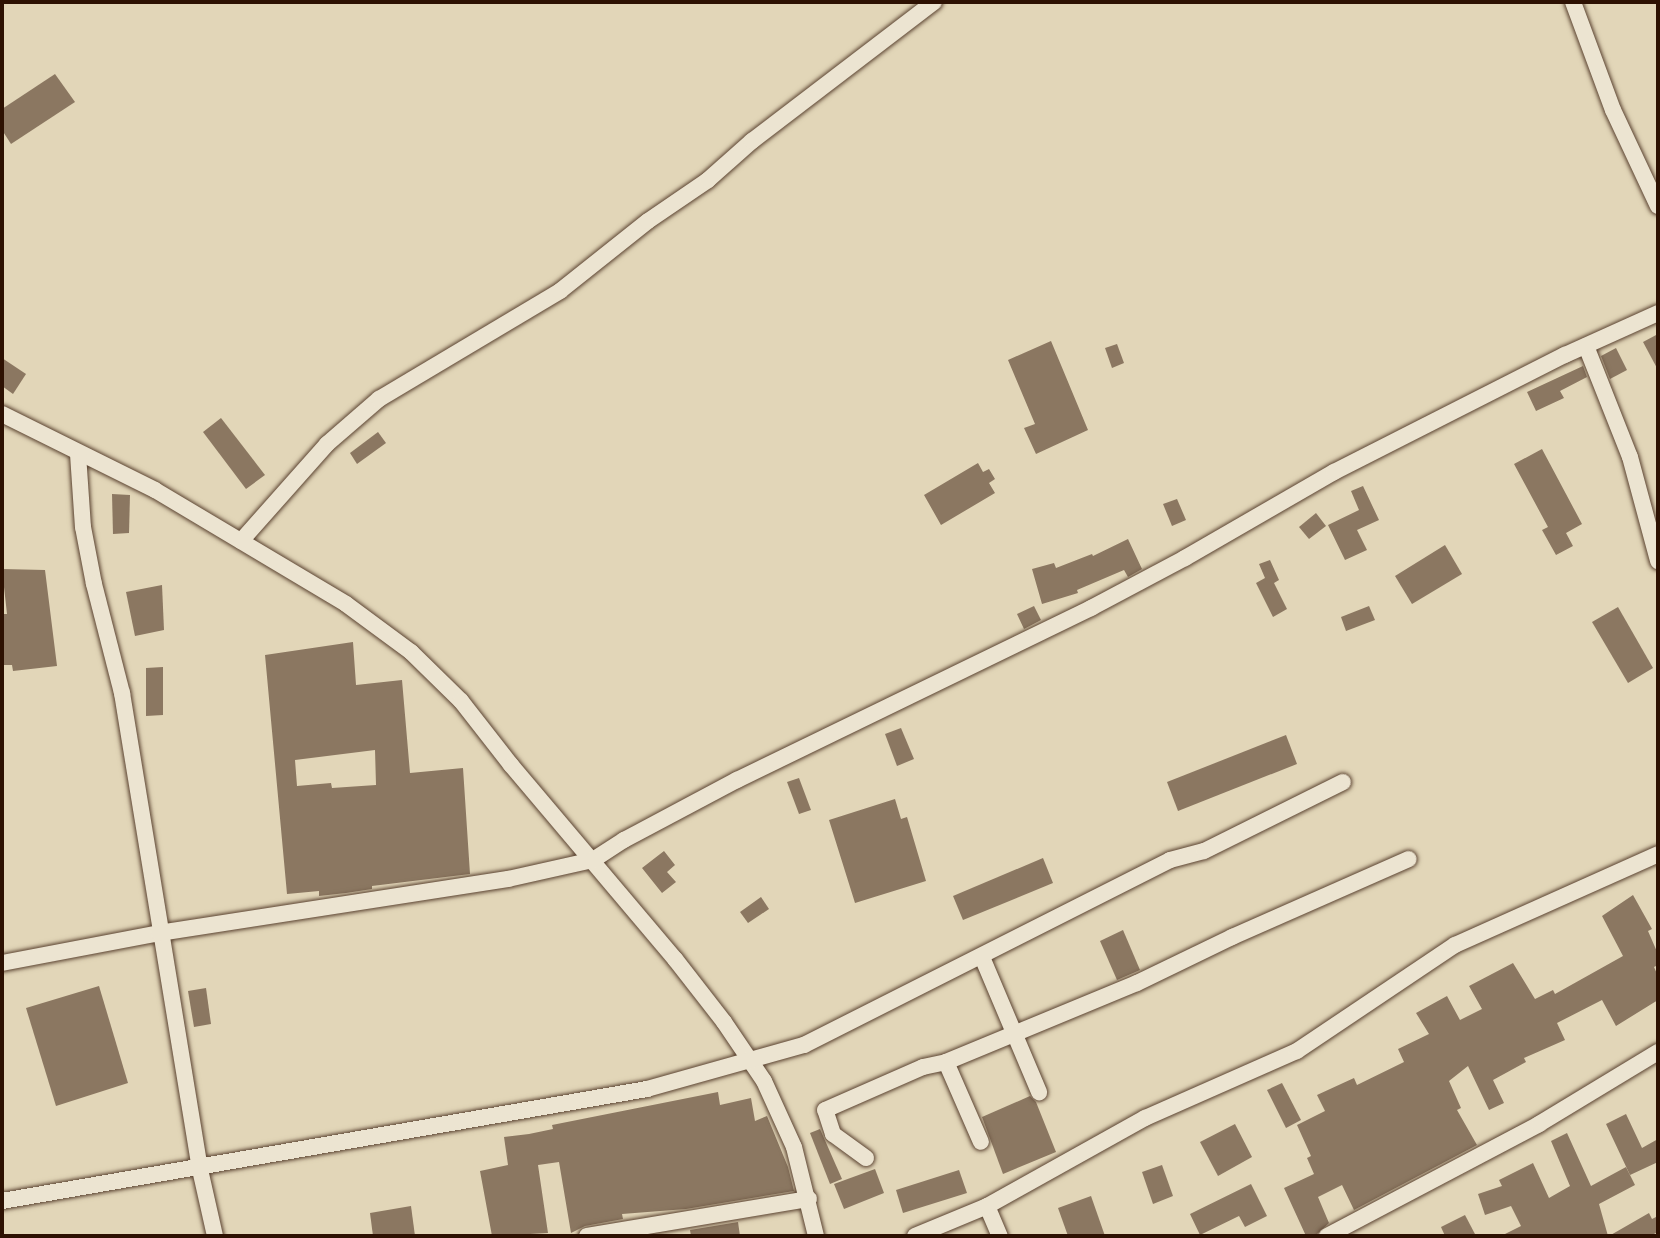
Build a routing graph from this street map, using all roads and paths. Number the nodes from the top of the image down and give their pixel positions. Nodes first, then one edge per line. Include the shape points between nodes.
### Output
1 (934, 2) edge
2 (1573, 2) edge
3 (1658, 206) edge
4 (1658, 313) edge
5 (1586, 345) junction
6 (2, 414) edge
7 (78, 454) junction
8 (241, 541) junction
9 (1658, 561) edge
10 (1343, 782) dead end
11 (1658, 854) edge
12 (1409, 859) dead end
13 (593, 860) junction
14 (159, 933) junction
15 (982, 957) junction
16 (2, 963) edge
17 (1014, 1033) junction
18 (1658, 1052) edge
19 (750, 1060) junction
20 (946, 1062) junction
21 (1039, 1092) dead end
22 (981, 1142) dead end
23 (866, 1158) dead end
24 (199, 1165) junction
25 (808, 1199) junction
26 (2, 1200) edge
27 (988, 1206) junction
28 (215, 1236) edge
29 (587, 1236) edge
30 (816, 1236) edge
31 (915, 1236) edge
32 (1000, 1236) edge
33 (1327, 1236) edge

1 - 8 street via 560,291 379,399 327,444
2 - 3 street via 1613,110
4 - 5 street
5 - 9 street via 1630,457
5 - 13 street via 1334,472 1091,608 737,780
6 - 7 street
7 - 8 street via 155,490
7 - 14 street via 83,527 122,693
8 - 13 street via 346,604 411,652 461,701
10 - 15 street via 1204,851 1170,860
11 - 27 street via 1455,945 1297,1051 1145,1118
12 - 17 street via 1137,983
13 - 14 street via 508,879
13 - 19 street via 675,958
14 - 16 street
14 - 24 street
15 - 17 street
15 - 19 street via 804,1045
17 - 20 street
17 - 21 street
18 - 33 street via 1539,1124
19 - 24 street via 647,1089
19 - 25 street via 794,1147
20 - 22 street
20 - 23 street via 923,1067 825,1110 833,1134
24 - 26 street
24 - 28 street
25 - 29 street
25 - 30 street
27 - 31 street
27 - 32 street

